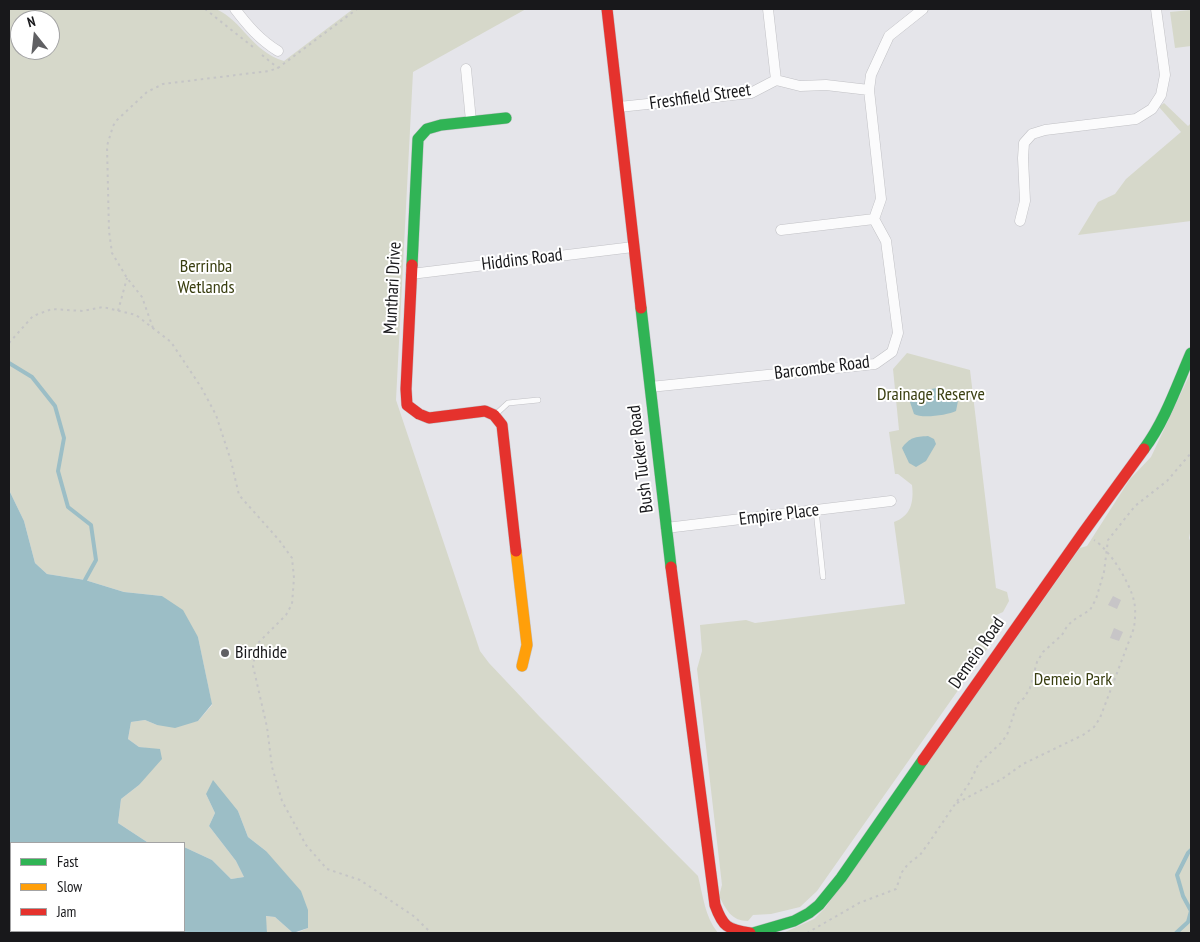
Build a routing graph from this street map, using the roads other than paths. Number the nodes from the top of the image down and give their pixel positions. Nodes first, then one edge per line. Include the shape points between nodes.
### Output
1 (235, 9) edge
2 (607, 9) edge
3 (768, 9) edge
4 (923, 9) edge
5 (1156, 9) edge
6 (278, 51) dead end
7 (466, 69) dead end
8 (776, 80) junction
9 (869, 90) junction
10 (619, 108) junction
11 (506, 118) dead end
12 (471, 121) junction
13 (874, 219) junction
14 (1020, 220) dead end
15 (781, 230) dead end
16 (634, 247) junction
17 (411, 274) junction
18 (1191, 353) edge
19 (650, 387) junction
20 (538, 400) dead end
21 (494, 415) junction
22 (892, 501) dead end
23 (816, 510) junction
24 (666, 528) junction
25 (823, 577) dead end
26 (522, 666) dead end
27 (715, 905) joint
28 (752, 933) edge

1 - 6 street via 264,42
2 - 10 street, Bush Tucker Road
3 - 8 street
4 - 9 street via 889,36 871,75
5 - 14 street via 1165,75 1161,95 1152,109 1136,119 1032,134 1024,143 1024,201
7 - 12 street
8 - 9 street via 800,86 826,85
8 - 10 street, Freshfield Street via 751,93
9 - 13 street via 881,199
10 - 16 street, Bush Tucker Road
11 - 12 street, Munthari Drive
12 - 17 street, Munthari Drive via 428,129 418,139
13 - 15 street
13 - 19 street, Barcombe Road via 886,241 898,333 892,352 875,364
16 - 17 street, Hiddins Road
16 - 19 street, Bush Tucker Road
17 - 21 street, Munthari Drive via 407,405 429,418 486,411
18 - 28 street, Demeio Road via 1150,441 842,878 817,907 804,916 787,925
19 - 24 street, Bush Tucker Road
20 - 21 lane via 508,403
21 - 26 street via 502,425 527,645
22 - 23 street, Empire Place
23 - 24 street, Empire Place
23 - 25 lane
24 - 27 street, Bush Tucker Road
27 - 28 street, Demeio Road via 722,923 730,930

